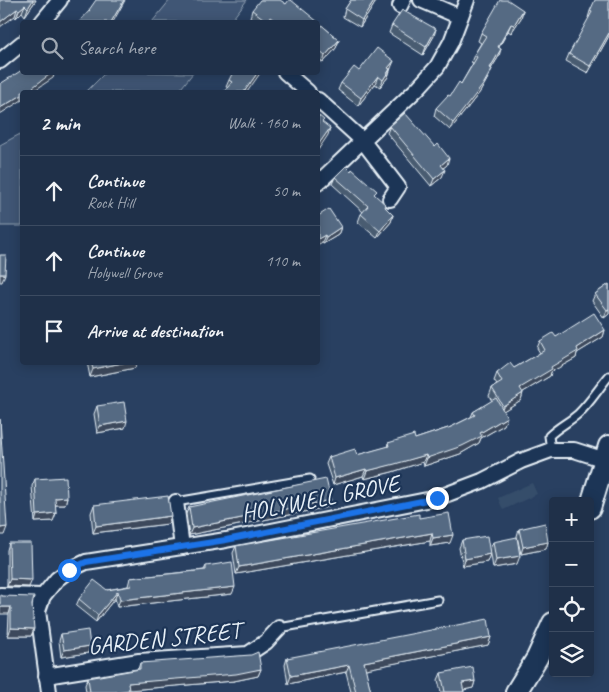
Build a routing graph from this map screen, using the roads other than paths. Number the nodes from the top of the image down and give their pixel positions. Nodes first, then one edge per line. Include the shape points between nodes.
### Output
1 (60, 0) edge
2 (421, 0) edge
3 (467, 0) edge
4 (460, 17) junction
5 (44, 20) edge
6 (20, 45) edge
7 (0, 61) edge
8 (287, 75) edge
9 (299, 90) edge
10 (320, 102) edge
11 (362, 140) junction
12 (320, 182) edge
13 (390, 199) dead end
14 (609, 376) edge
15 (551, 450) junction
16 (607, 453) edge
17 (310, 479) dead end
18 (593, 497) edge
19 (176, 502) joint
20 (182, 547) junction
21 (0, 595) edge
22 (43, 596) junction
23 (438, 600) dead end
24 (279, 628) joint
25 (549, 632) edge
26 (46, 676) junction
27 (49, 692) edge
28 (516, 692) edge

1 - 5 street
2 - 4 street
3 - 4 street
4 - 11 street via 437,67
6 - 7 street
8 - 9 street
10 - 11 street
11 - 12 street
11 - 13 street via 398,187
14 - 15 lane via 582,410 549,436
15 - 16 street, HOLYWELL GROVE
15 - 20 street, HOLYWELL GROVE via 437,498
16 - 18 main road
17 - 19 lane
19 - 20 street
20 - 22 street, HOLYWELL GROVE via 86,562 57,579
21 - 22 street
22 - 26 street via 38,611
23 - 24 lane
24 - 26 street, GARDEN STREET via 248,654 139,660
25 - 28 main road
26 - 27 street

